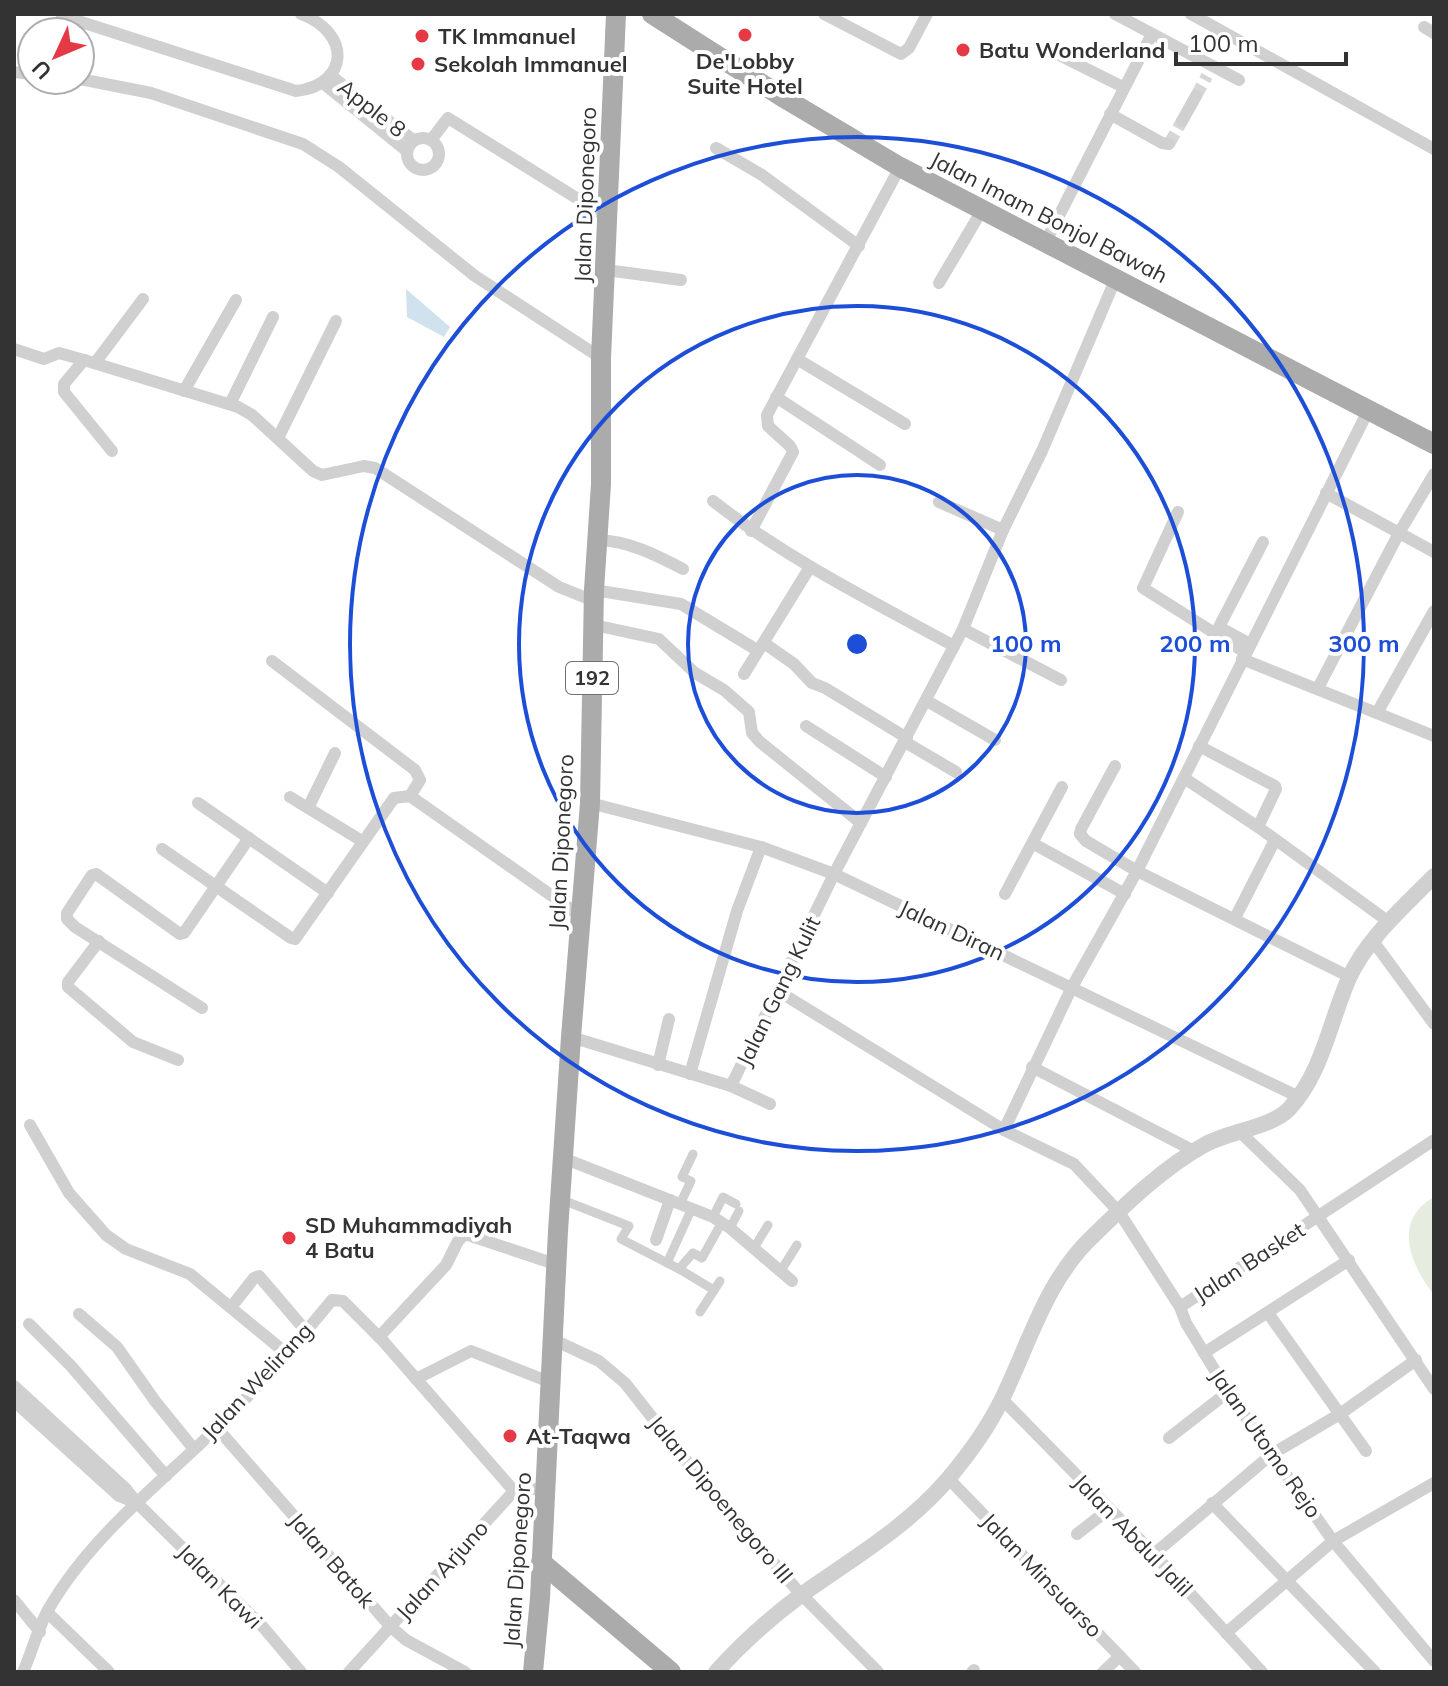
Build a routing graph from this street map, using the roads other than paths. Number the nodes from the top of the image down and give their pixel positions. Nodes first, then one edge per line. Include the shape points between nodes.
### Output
1 (72, 14) edge
2 (301, 14) edge
3 (616, 14) edge
4 (652, 14) edge
5 (824, 14) edge
6 (927, 14) edge
7 (1115, 14) edge
8 (1191, 14) edge
9 (1152, 34) junction
10 (1047, 49) dead end
11 (326, 79) junction
12 (1239, 80) dead end
13 (96, 82) edge
14 (1123, 87) junction
15 (1196, 96) tunnel mouth
16 (1110, 114) junction
17 (1182, 121) tunnel mouth
18 (434, 142) junction
19 (1169, 144) dead end
20 (410, 146) junction
21 (716, 148) dead end
22 (1434, 149) edge
23 (900, 167) junction
24 (982, 210) junction
25 (607, 217) junction
26 (1045, 243) junction
27 (859, 246) junction
28 (606, 270) junction
29 (1116, 278) junction
30 (681, 280) dead end
31 (939, 283) dead end
32 (143, 299) dead end
33 (236, 300) dead end
34 (273, 317) dead end
35 (336, 321) dead end
36 (14, 349) edge
37 (601, 358) junction
38 (797, 359) junction
39 (90, 362) junction
40 (184, 391) junction
41 (776, 397) junction
42 (230, 404) junction
43 (1369, 409) junction
44 (905, 424) dead end
45 (278, 438) junction
46 (1434, 444) edge
47 (112, 451) dead end
48 (880, 465) dead end
49 (1434, 474) edge
50 (1326, 493) junction
51 (713, 501) dead end
52 (939, 502) dead end
53 (1178, 512) dead end
54 (1003, 530) junction
55 (751, 531) junction
56 (1399, 533) junction
57 (598, 540) junction
58 (1263, 542) dead end
59 (1434, 552) edge
60 (810, 567) junction
61 (683, 569) dead end
62 (594, 596) junction
63 (1434, 611) edge
64 (594, 625) junction
65 (963, 629) junction
66 (758, 645) junction
67 (954, 646) junction
68 (1246, 652) junction
69 (272, 661) dead end
70 (744, 674) dead end
71 (1061, 680) dead end
72 (1318, 688) junction
73 (927, 701) junction
74 (1377, 713) junction
75 (806, 726) dead end
76 (1434, 736) edge
77 (906, 740) junction
78 (995, 740) dead end
79 (1199, 746) junction
80 (335, 753) dead end
81 (1115, 766) dead end
82 (956, 772) dead end
83 (886, 777) junction
84 (1184, 778) junction
85 (1062, 787) dead end
86 (410, 796) junction
87 (290, 797) dead end
88 (198, 803) dead end
89 (590, 803) junction
90 (308, 808) junction
91 (861, 823) junction
92 (1258, 827) junction
93 (249, 838) junction
94 (1275, 840) junction
95 (362, 841) junction
96 (1034, 844) junction
97 (761, 847) junction
98 (162, 849) dead end
99 (1137, 871) junction
100 (834, 874) junction
101 (1434, 876) edge
102 (216, 886) junction
103 (328, 893) junction
104 (1005, 894) dead end
105 (1125, 894) junction
106 (582, 917) junction
107 (1235, 918) junction
108 (1389, 922) junction
109 (99, 941) junction
110 (1373, 941) junction
111 (1350, 977) junction
112 (1072, 987) junction
113 (778, 991) junction
114 (202, 1008) dead end
115 (669, 1019) dead end
116 (1434, 1024) edge
117 (571, 1037) junction
118 (178, 1060) dead end
119 (658, 1065) junction
120 (1032, 1067) junction
121 (690, 1074) junction
122 (731, 1086) junction
123 (1299, 1097) junction
124 (770, 1104) dead end
125 (30, 1125) dead end
126 (1004, 1130) junction
127 (1238, 1130) junction
128 (1434, 1140) edge
129 (1194, 1151) junction
130 (693, 1154) dead end
131 (563, 1158) junction
132 (560, 1199) junction
133 (681, 1204) junction
134 (1119, 1212) junction
135 (1319, 1217) junction
136 (721, 1222) junction
137 (768, 1225) dead end
138 (656, 1240) dead end
139 (797, 1245) dead end
140 (754, 1248) junction
141 (1349, 1260) junction
142 (667, 1263) junction
143 (558, 1265) junction
144 (679, 1269) junction
145 (780, 1272) junction
146 (720, 1281) dead end
147 (792, 1281) dead end
148 (714, 1290) junction
149 (232, 1306) junction
150 (1180, 1307) junction
151 (700, 1312) dead end
152 (1268, 1313) junction
153 (79, 1314) dead end
154 (29, 1324) dead end
155 (306, 1331) junction
156 (379, 1337) junction
157 (554, 1340) junction
158 (1204, 1353) junction
159 (287, 1354) junction
160 (1416, 1360) junction
161 (416, 1379) junction
162 (552, 1383) junction
163 (14, 1386) edge
164 (1434, 1389) edge
165 (1228, 1392) junction
166 (1002, 1399) junction
167 (14, 1401) edge
168 (1340, 1414) junction
169 (217, 1428) junction
170 (1169, 1438) dead end
171 (193, 1448) junction
172 (1366, 1451) dead end
173 (1272, 1454) junction
174 (166, 1476) junction
175 (948, 1478) junction
176 (1434, 1483) edge
177 (545, 1488) junction
178 (514, 1491) junction
179 (137, 1503) junction
180 (1212, 1503) junction
181 (1109, 1509) junction
182 (1077, 1534) dead end
183 (1333, 1541) junction
184 (1154, 1554) junction
185 (541, 1562) junction
186 (1288, 1582) junction
187 (802, 1594) junction
188 (580, 1595) junction
189 (540, 1598) junction
190 (14, 1600) edge
191 (47, 1612) junction
192 (390, 1626) junction
193 (40, 1632) junction
194 (1226, 1633) junction
195 (1120, 1656) junction
196 (1434, 1661) edge
197 (870, 1669) edge
198 (23, 1672) edge
199 (109, 1672) edge
200 (301, 1672) edge
201 (349, 1672) edge
202 (465, 1672) edge
203 (533, 1672) edge
204 (671, 1672) edge
205 (716, 1672) edge
206 (1103, 1672) edge
207 (1135, 1672) edge
208 (1262, 1672) edge
209 (1375, 1672) edge

1 - 11 street via 75,20 296,91
2 - 11 street via 325,27 338,46
3 - 25 main road, Jalan Diponegoro / 192
4 - 23 main road, Jalan Imam Bonjol Bawah
5 - 6 street via 901,54
7 - 9 street
8 - 22 street
9 - 12 street via 1210,71
9 - 14 street
10 - 14 street
11 - 20 street
13 - 37 street via 151,93 303,144 475,276
14 - 16 street
15 - 17 street
16 - 19 street
16 - 26 street
18 - 20 street via 425,137
18 - 20 street via 439,156 427,170 415,168 407,158
18 - 25 street via 447,119
21 - 27 street
23 - 24 main road, Jalan Imam Bonjol Bawah
23 - 27 street
24 - 26 main road, Jalan Imam Bonjol Bawah
24 - 31 street
25 - 28 main road, Jalan Diponegoro / 192
26 - 29 main road, Jalan Imam Bonjol Bawah
27 - 38 street
28 - 30 street
28 - 37 main road, Jalan Diponegoro / 192
29 - 43 main road, Jalan Imam Bonjol Bawah
29 - 54 street, Jalan Gang Kulit
32 - 39 street
33 - 40 street
34 - 42 street
35 - 45 street
36 - 39 street via 44,359 59,353
37 - 57 main road, Jalan Diponegoro / 192
38 - 41 street
38 - 44 street
39 - 40 street
39 - 47 street via 63,387
40 - 42 street
41 - 48 street
41 - 55 street via 766,422 790,446 792,457
42 - 45 street
43 - 46 main road, Jalan Imam Bonjol Bawah
43 - 50 street
45 - 62 street via 322,475 375,468 559,587
49 - 56 street
50 - 56 street
50 - 68 street
51 - 55 street
52 - 54 street
53 - 68 street via 1143,588
54 - 65 street, Jalan Gang Kulit
55 - 60 street
56 - 59 street
56 - 72 street
57 - 61 street via 616,540
57 - 62 main road, Jalan Diponegoro / 192
58 - 68 street via 1219,627
60 - 66 street
60 - 67 street
62 - 64 main road, Jalan Diponegoro / 192
62 - 66 street via 681,604
63 - 74 street
64 - 89 main road, Jalan Diponegoro / 192
64 - 91 street via 659,639 749,712 752,733 760,742
65 - 67 street, Jalan Gang Kulit
65 - 71 street
66 - 70 street
66 - 77 street
67 - 73 street, Jalan Gang Kulit
68 - 72 street
68 - 79 street
69 - 86 street via 415,770 420,780
72 - 74 street
73 - 77 street, Jalan Gang Kulit
73 - 78 street
74 - 76 street
75 - 83 street
77 - 82 street
77 - 83 street, Jalan Gang Kulit
79 - 84 street
79 - 92 street via 1275,786
80 - 90 street
81 - 99 street via 1080,834
83 - 91 street, Jalan Gang Kulit
84 - 92 street
84 - 99 street
85 - 96 street
86 - 95 street via 394,798
86 - 106 street
87 - 90 street
88 - 93 street
89 - 97 street, Jalan Diran
89 - 106 main road, Jalan Diponegoro / 192
90 - 95 street
91 - 100 street, Jalan Gang Kulit
92 - 94 street
93 - 102 street
93 - 103 street
94 - 107 street
94 - 108 street
95 - 103 street
96 - 104 street
96 - 105 street
97 - 100 street, Jalan Diran
97 - 121 street
98 - 102 street
99 - 105 street
99 - 107 street
100 - 112 street, Jalan Diran
100 - 113 street, Jalan Gang Kulit
101 - 108 street
102 - 103 street via 295,939
102 - 109 street via 180,934 102,876 92,875 66,916
105 - 112 street
106 - 117 main road, Jalan Diponegoro / 192
107 - 111 street
108 - 110 street
109 - 114 street
109 - 118 street via 68,987 133,1042
110 - 111 street
110 - 116 street
111 - 123 street
112 - 120 street
112 - 123 street, Jalan Diran
113 - 122 street, Jalan Gang Kulit
113 - 126 street, Jalan Utomo Rejo
115 - 119 street
117 - 119 street, Jalan Gang Kulit
117 - 131 main road, Jalan Diponegoro / 192
119 - 121 street, Jalan Gang Kulit
120 - 126 street
120 - 129 street
121 - 122 street, Jalan Gang Kulit
122 - 124 street
123 - 127 street via 1286,1113 1266,1124
125 - 149 street via 69,1193 106,1235 126,1249 190,1274
126 - 134 street, Jalan Utomo Rejo via 1074,1164
127 - 129 street
127 - 135 street via 1294,1184
128 - 135 street, Jalan Basket
129 - 134 street
130 - 133 street via 682,1177 691,1181
131 - 132 main road, Jalan Diponegoro / 192
131 - 133 street
132 - 142 street via 629,1226 621,1239
132 - 143 main road, Jalan Diponegoro / 192
133 - 136 street
133 - 138 street
133 - 142 street
134 - 150 street, Jalan Utomo Rejo
134 - 166 street via 1060,1274
135 - 141 street
135 - 150 street, Jalan Basket
136 - 136 street via 723,1197 737,1208
136 - 140 street
136 - 144 street via 702,1258 693,1253
137 - 140 street
139 - 145 street
140 - 145 street
141 - 152 street
141 - 160 street
142 - 144 street
143 - 156 street via 465,1234 433,1281
143 - 157 main road, Jalan Diponegoro / 192
144 - 148 street
145 - 147 street
146 - 148 street
148 - 151 street
149 - 155 street via 259,1276
149 - 159 street
150 - 158 street, Jalan Utomo Rejo
152 - 158 street
152 - 168 street
153 - 171 street via 117,1347
154 - 174 street
155 - 156 street, Jalan Welirang via 338,1299
155 - 159 street, Jalan Welirang
156 - 161 street, Jalan Welirang
157 - 162 main road, Jalan Diponegoro / 192
157 - 187 street, Jalan Dipoenegoro III via 599,1361 625,1383
158 - 165 street, Jalan Utomo Rejo
159 - 169 street, Jalan Welirang
160 - 164 street
160 - 168 street
161 - 162 street via 471,1351
161 - 178 street, Jalan Welirang
162 - 177 main road, Jalan Diponegoro / 192
163 - 179 street
165 - 170 street
165 - 173 street, Jalan Utomo Rejo
166 - 175 street
166 - 181 street, Jalan Abdul Jalil
167 - 179 street via 119,1496
168 - 172 street
168 - 173 street
169 - 171 street, Jalan Welirang
169 - 192 street, Jalan Batok
171 - 174 street, Jalan Welirang
173 - 180 street
173 - 183 street, Jalan Utomo Rejo
174 - 179 street, Jalan Welirang
175 - 187 street via 893,1533
175 - 195 street, Jalan Minsuarso
176 - 183 street
177 - 178 street
177 - 185 main road, Jalan Diponegoro / 192
178 - 192 street, Jalan Arjuno
179 - 191 street, Jalan Welirang via 78,1565
179 - 200 street, Jalan Kawi via 263,1627
180 - 184 street
180 - 186 street
181 - 182 street
181 - 184 street, Jalan Abdul Jalil
183 - 186 street
183 - 196 street, Jalan Utomo Rejo
184 - 194 street, Jalan Abdul Jalil
185 - 188 main road
185 - 189 main road, Jalan Diponegoro / 192
186 - 194 street
186 - 209 street
187 - 197 street, Jalan Dipoenegoro III
187 - 205 street
188 - 189 main road
188 - 204 main road
189 - 203 main road, Jalan Diponegoro / 192
190 - 193 street
191 - 193 street, Jalan Welirang
191 - 199 street
192 - 201 street, Jalan Arjuno
192 - 202 street, Jalan Batok
193 - 198 street, Jalan Welirang
194 - 208 street, Jalan Abdul Jalil
195 - 206 street
195 - 207 street, Jalan Minsuarso

